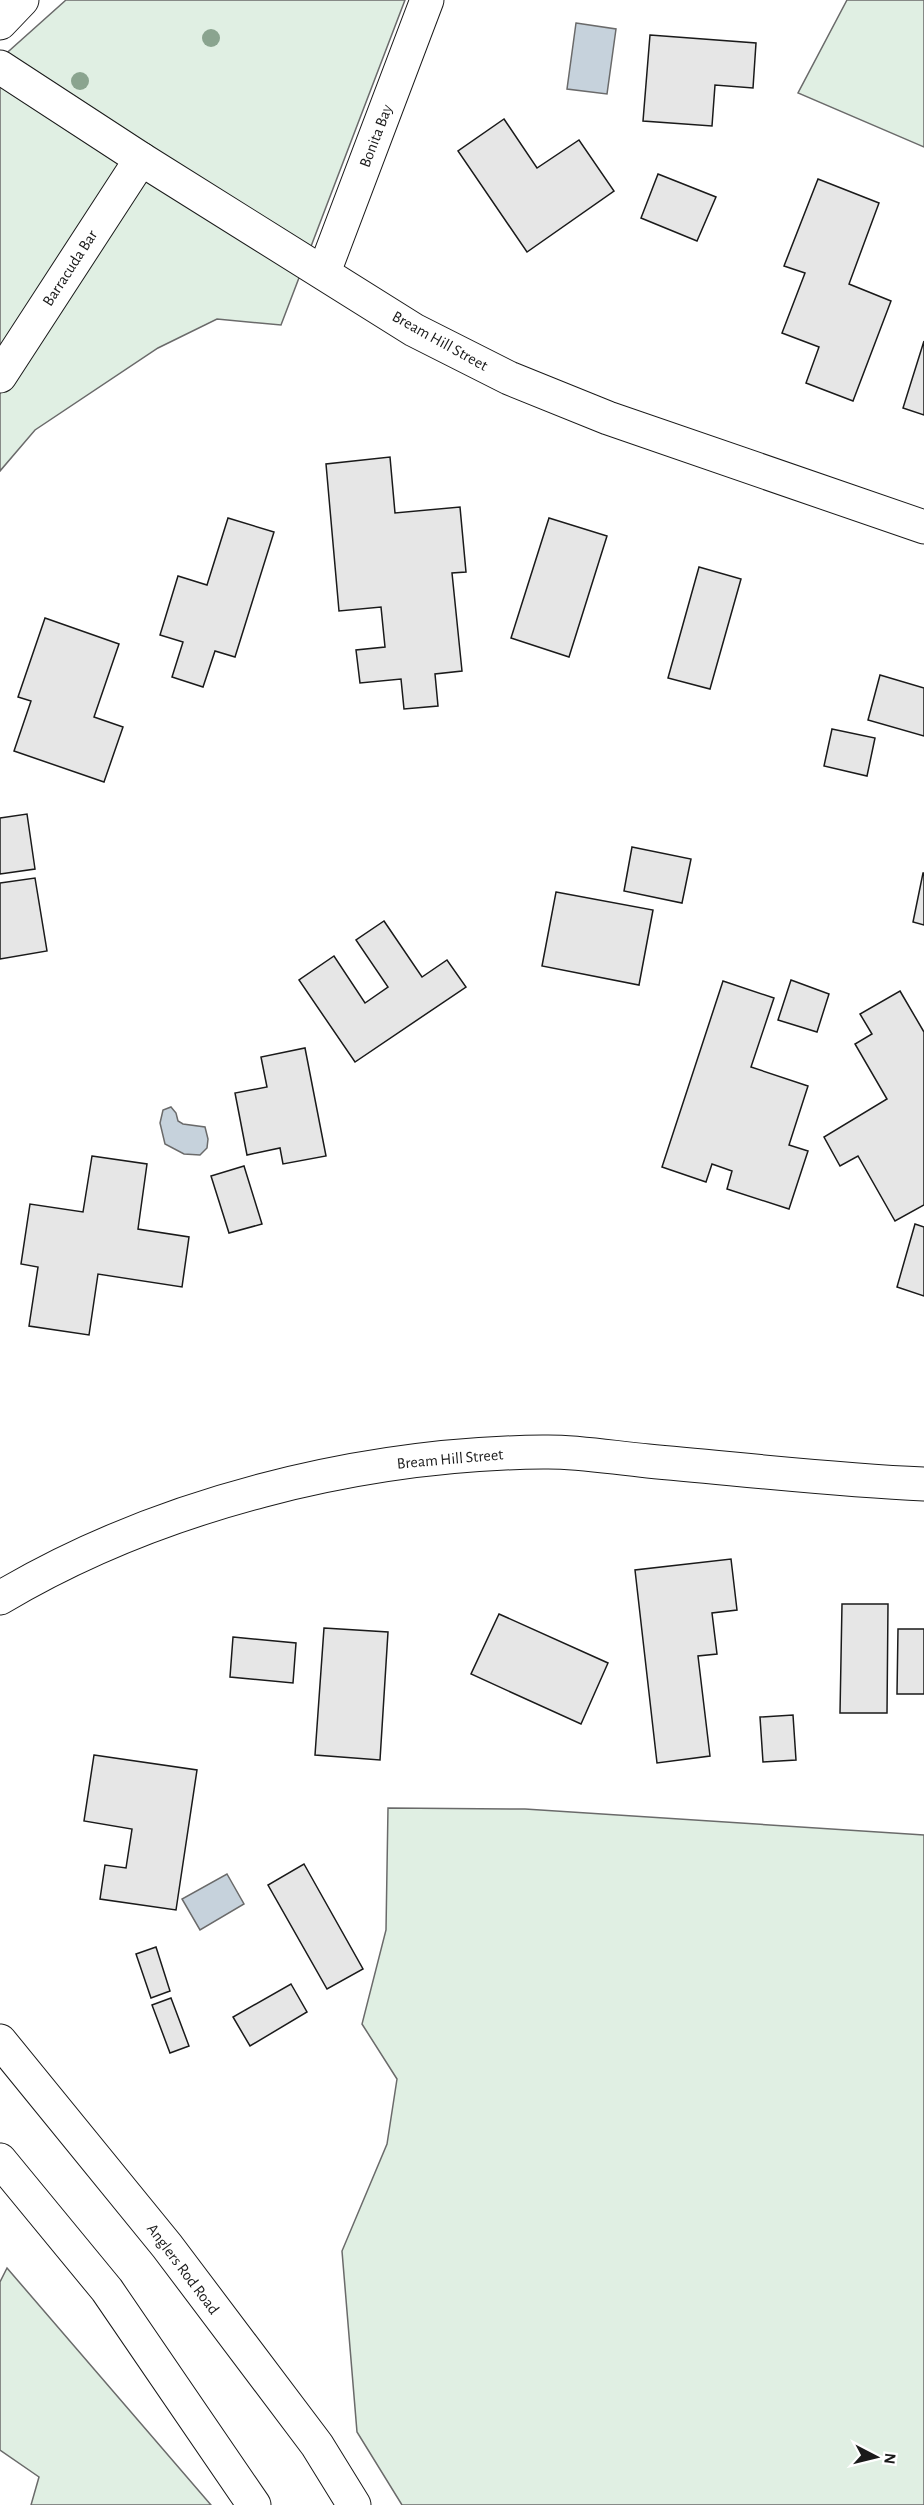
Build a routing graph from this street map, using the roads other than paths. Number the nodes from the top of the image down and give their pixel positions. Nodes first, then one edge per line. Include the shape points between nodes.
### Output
1 (22, 0) edge
2 (427, 0) edge
3 (0, 23) edge
4 (0, 67) edge
5 (141, 159) junction
6 (324, 272) junction
7 (0, 376) edge
8 (924, 527) edge
9 (924, 1484) edge
10 (0, 1598) edge
11 (0, 2041) edge
12 (0, 2160) edge
13 (254, 2505) edge
14 (354, 2505) edge

1 - 3 street
2 - 6 street, Bonita Bay
4 - 5 street, Bream Hill Street
5 - 6 street, Bream Hill Street
5 - 7 street, Barracuda Bar
6 - 8 street, Bream Hill Street via 414,330 509,378 608,418
9 - 10 street, Bream Hill Street via 545,1452 453,1456 361,1468 271,1488 194,1511 97,1549
11 - 14 street, Anglers Rod Road via 160,2238 317,2445
12 - 13 street via 107,2290

